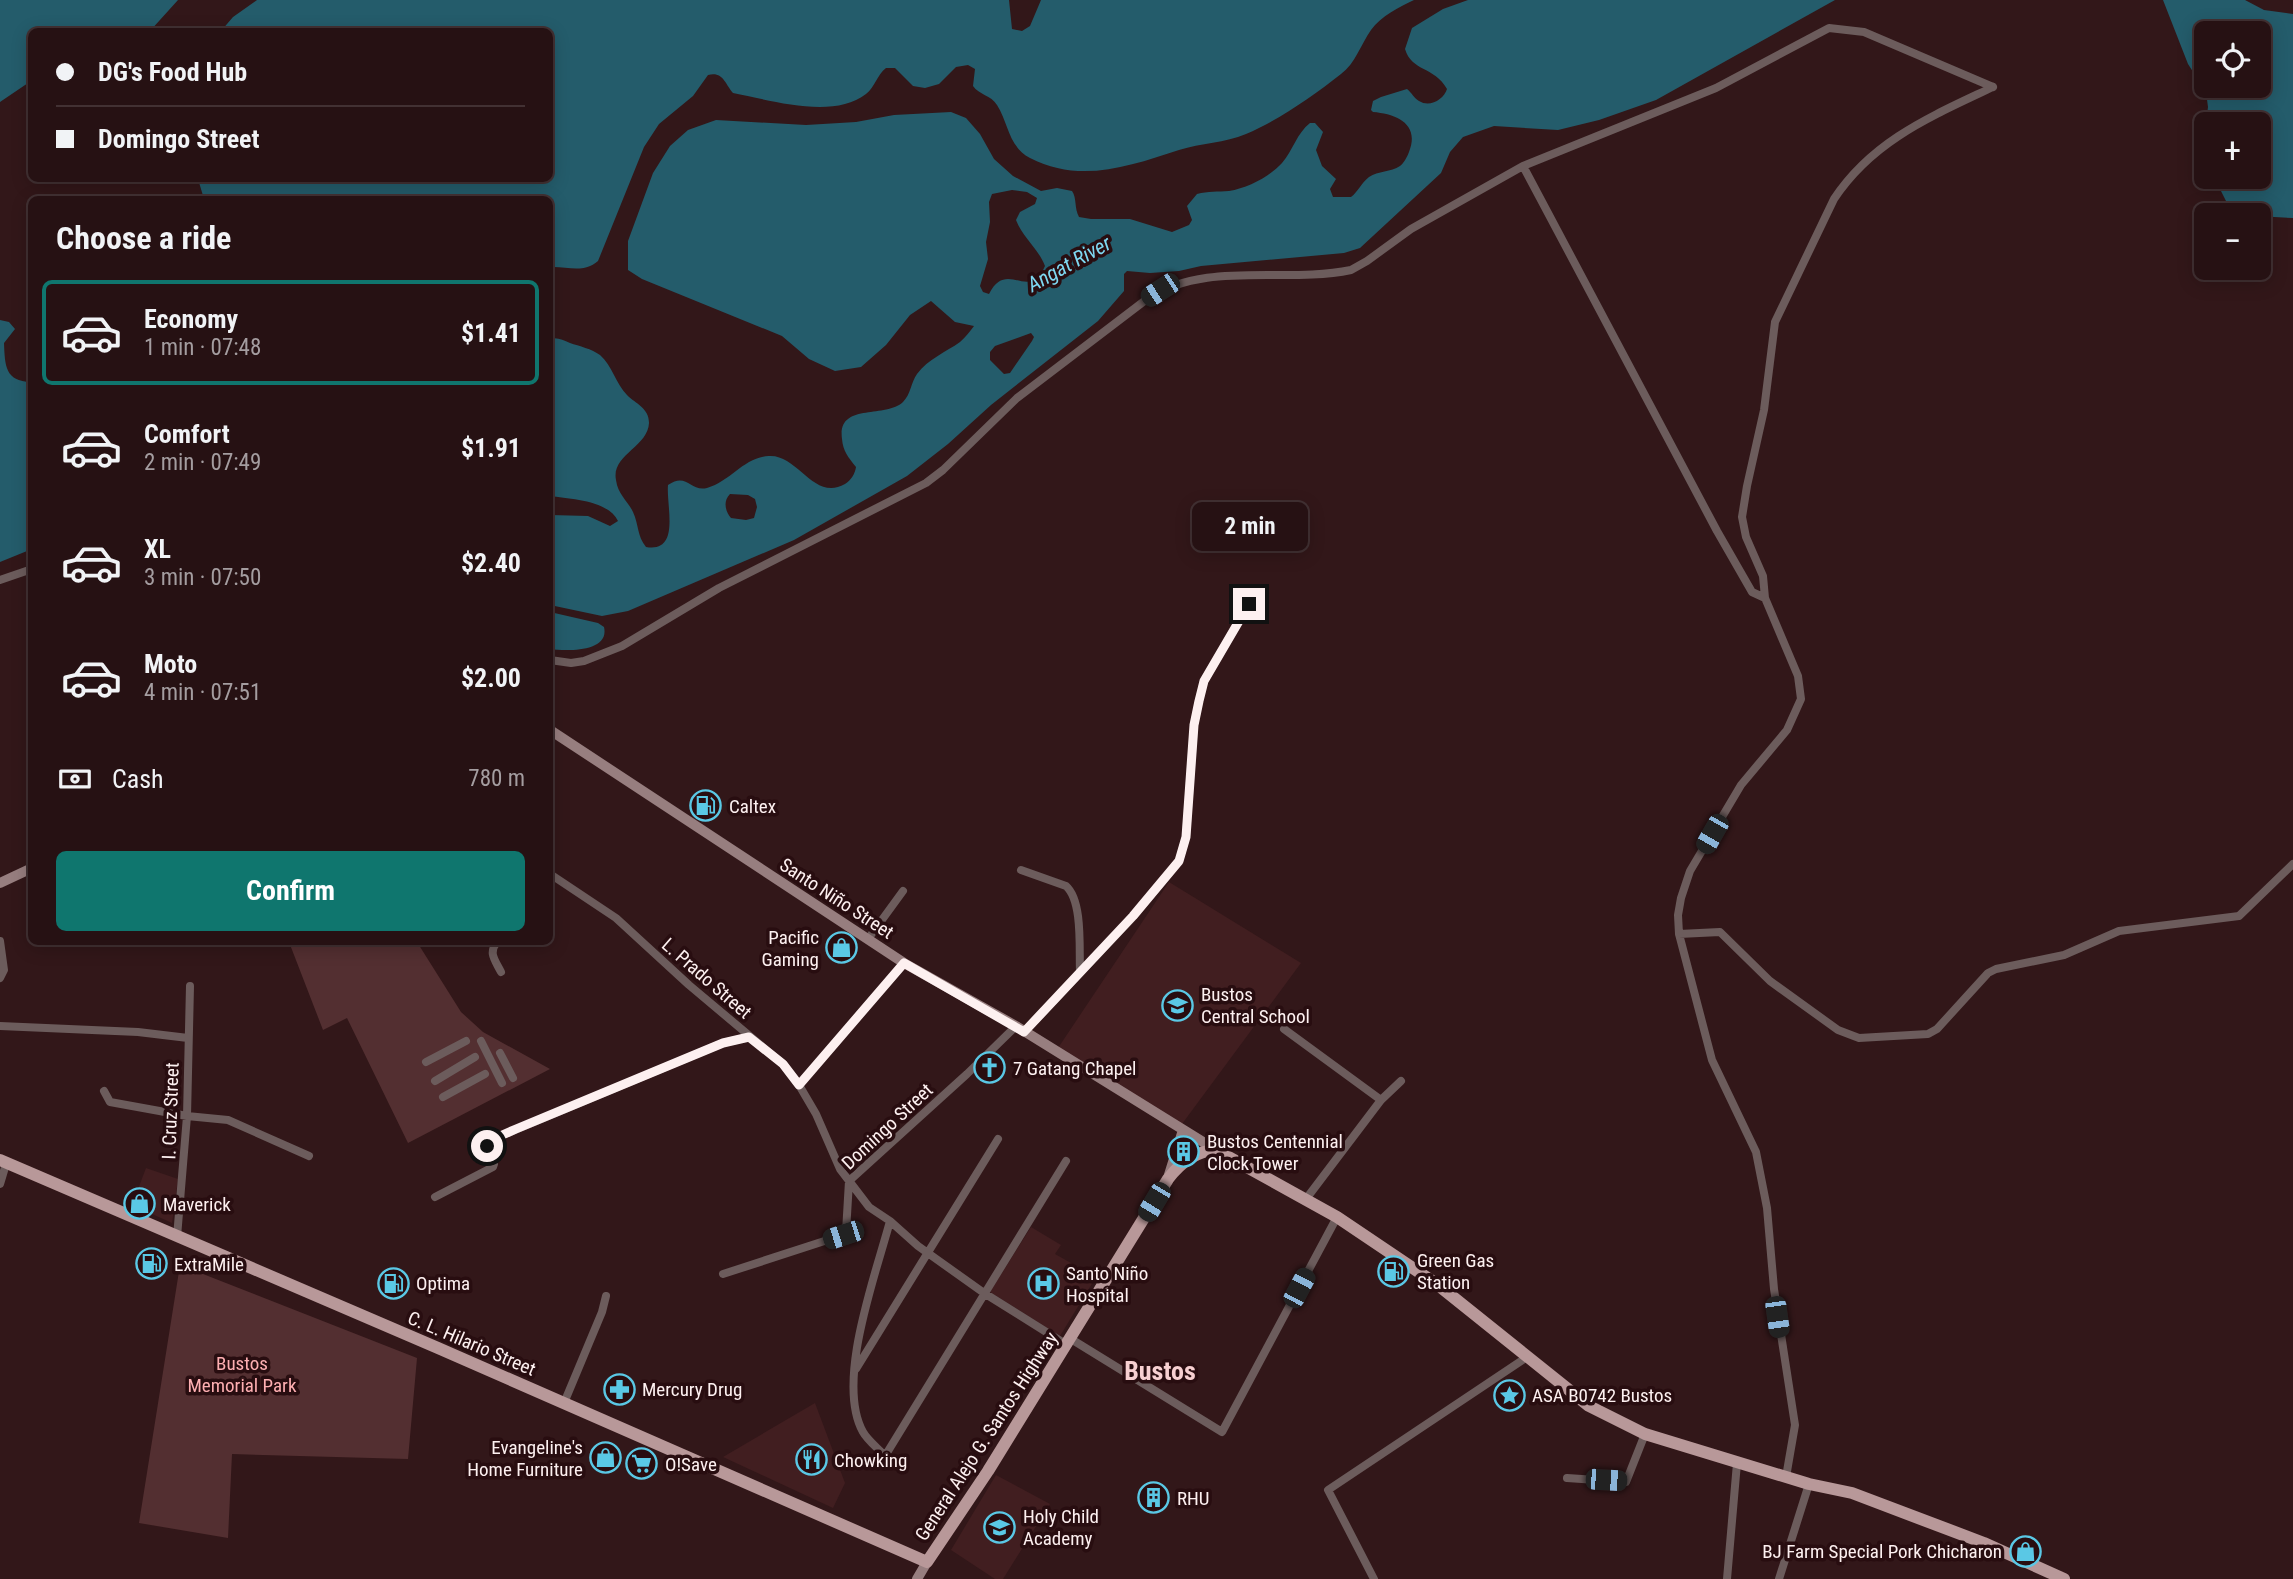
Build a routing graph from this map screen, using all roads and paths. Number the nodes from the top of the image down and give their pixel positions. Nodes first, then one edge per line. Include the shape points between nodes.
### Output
1 (1523, 166) junction
2 (28, 570) edge
3 (0, 580) edge
4 (1765, 598) junction
5 (1249, 604) dead end
6 (553, 660) edge
7 (553, 732) edge
8 (2293, 864) edge
9 (28, 870) edge
10 (1021, 870) dead end
11 (553, 878) edge
12 (0, 883) edge
13 (902, 891) dead end
14 (1679, 934) junction
15 (868, 939) junction
16 (0, 941) edge
17 (495, 945) edge
18 (904, 963) junction
19 (1080, 971) junction
20 (501, 972) dead end
21 (0, 978) edge
22 (190, 986) dead end
23 (0, 1026) edge
24 (1020, 1029) junction
25 (1284, 1029) dead end
26 (749, 1037) junction
27 (188, 1038) junction
28 (466, 1041) dead end
29 (481, 1041) dead end
30 (500, 1053) dead end
31 (475, 1057) dead end
32 (426, 1062) dead end
33 (485, 1074) dead end
34 (513, 1077) dead end
35 (435, 1080) dead end
36 (1401, 1081) dead end
37 (502, 1083) dead end
38 (799, 1085) junction
39 (104, 1091) dead end
40 (443, 1097) dead end
41 (1381, 1100) junction
42 (187, 1116) junction
43 (1183, 1130) junction
44 (998, 1139) dead end
45 (1216, 1150) junction
46 (309, 1156) dead end
47 (1066, 1161) dead end
48 (3, 1162) edge
49 (1168, 1179) junction
50 (849, 1181) junction
51 (0, 1184) edge
52 (435, 1197) dead end
53 (1306, 1199) junction
54 (1337, 1217) junction
55 (890, 1221) junction
56 (177, 1237) junction
57 (927, 1252) junction
58 (723, 1275) dead end
59 (984, 1293) junction
60 (606, 1296) dead end
61 (1069, 1342) junction
62 (1527, 1357) junction
63 (853, 1374) junction
64 (564, 1403) junction
65 (1646, 1434) junction
66 (1737, 1463) junction
67 (1786, 1476) junction
68 (1567, 1478) dead end
69 (1809, 1484) junction
70 (927, 1562) junction
71 (917, 1579) edge
72 (1374, 1579) edge
73 (1727, 1579) edge
74 (1779, 1579) edge
75 (2064, 1579) edge

1 - 4 street via 1717,531 1752,592
1 - 4 street via 1716,88 1829,28 1864,32 1993,87 1915,124 1874,153 1842,187 1775,322 1764,410 1742,517 1763,576
1 - 6 street via 1411,229 1351,270 1214,277 1160,290 1017,398 926,483 719,588 622,646 584,661
2 - 3 street
4 - 14 street via 1798,676 1801,699 1787,730 1741,785 1690,871 1681,898
5 - 19 street, Domingo Street via 1204,681 1194,725 1184,850 1164,882
7 - 15 street, Santo Niño Street
8 - 14 street via 2239,916 2119,932 2064,955 1996,969 1928,1034 1859,1038 1838,1030 1770,981 1720,932
9 - 12 street
10 - 19 street via 1071,891 1077,912
11 - 26 street, L. Prado Street via 616,918
13 - 15 street
14 - 67 street via 1712,1060 1756,1152 1794,1425
15 - 18 street, Santo Niño Street
16 - 21 street via 4,971
17 - 20 street via 492,955
18 - 24 street, Santo Niño Street
18 - 38 street
19 - 24 street, Domingo Street
22 - 27 street, I. Cruz Street
23 - 27 street
24 - 43 street, Santo Niño Street
24 - 50 street, Domingo Street
25 - 41 street
26 - 38 street, L. Prado Street via 783,1064
26 - 52 street via 723,1043 491,1140 487,1146 493,1167
27 - 42 street, I. Cruz Street
28 - 32 street
29 - 37 street
30 - 34 street
31 - 35 street
33 - 40 street
36 - 41 street
38 - 50 street, L. Prado Street
39 - 42 street via 110,1102
41 - 53 street
42 - 46 street via 228,1120
42 - 56 street, I. Cruz Street
43 - 45 street, Santo Niño Street
43 - 49 street
44 - 57 street
45 - 49 main road, General Alejo G. Santos Highway via 1188,1159
45 - 53 main road
47 - 59 street
48 - 51 street
48 - 56 main road, C. L. Hilario Street
49 - 61 main road, General Alejo G. Santos Highway
50 - 55 street, L. Prado Street via 869,1207
50 - 58 street, Domingo Street via 843,1235
53 - 54 main road
54 - 61 street, L. Prado Street via 1222,1432
54 - 62 main road via 1438,1286
55 - 57 street, L. Prado Street
55 - 63 street via 860,1328
56 - 64 main road, C. L. Hilario Street
57 - 59 street, L. Prado Street
57 - 63 street
59 - 61 street, L. Prado Street
59 - 63 street via 885,1456 863,1432
60 - 64 street
61 - 70 main road, General Alejo G. Santos Highway
62 - 65 main road via 1589,1406
62 - 72 street via 1328,1490
64 - 70 main road, C. L. Hilario Street
65 - 66 main road
65 - 68 street via 1626,1482
66 - 67 main road
66 - 73 street
67 - 69 main road
69 - 74 street
69 - 75 main road via 1852,1493
70 - 71 street, General Alejo G. Santos Highway

